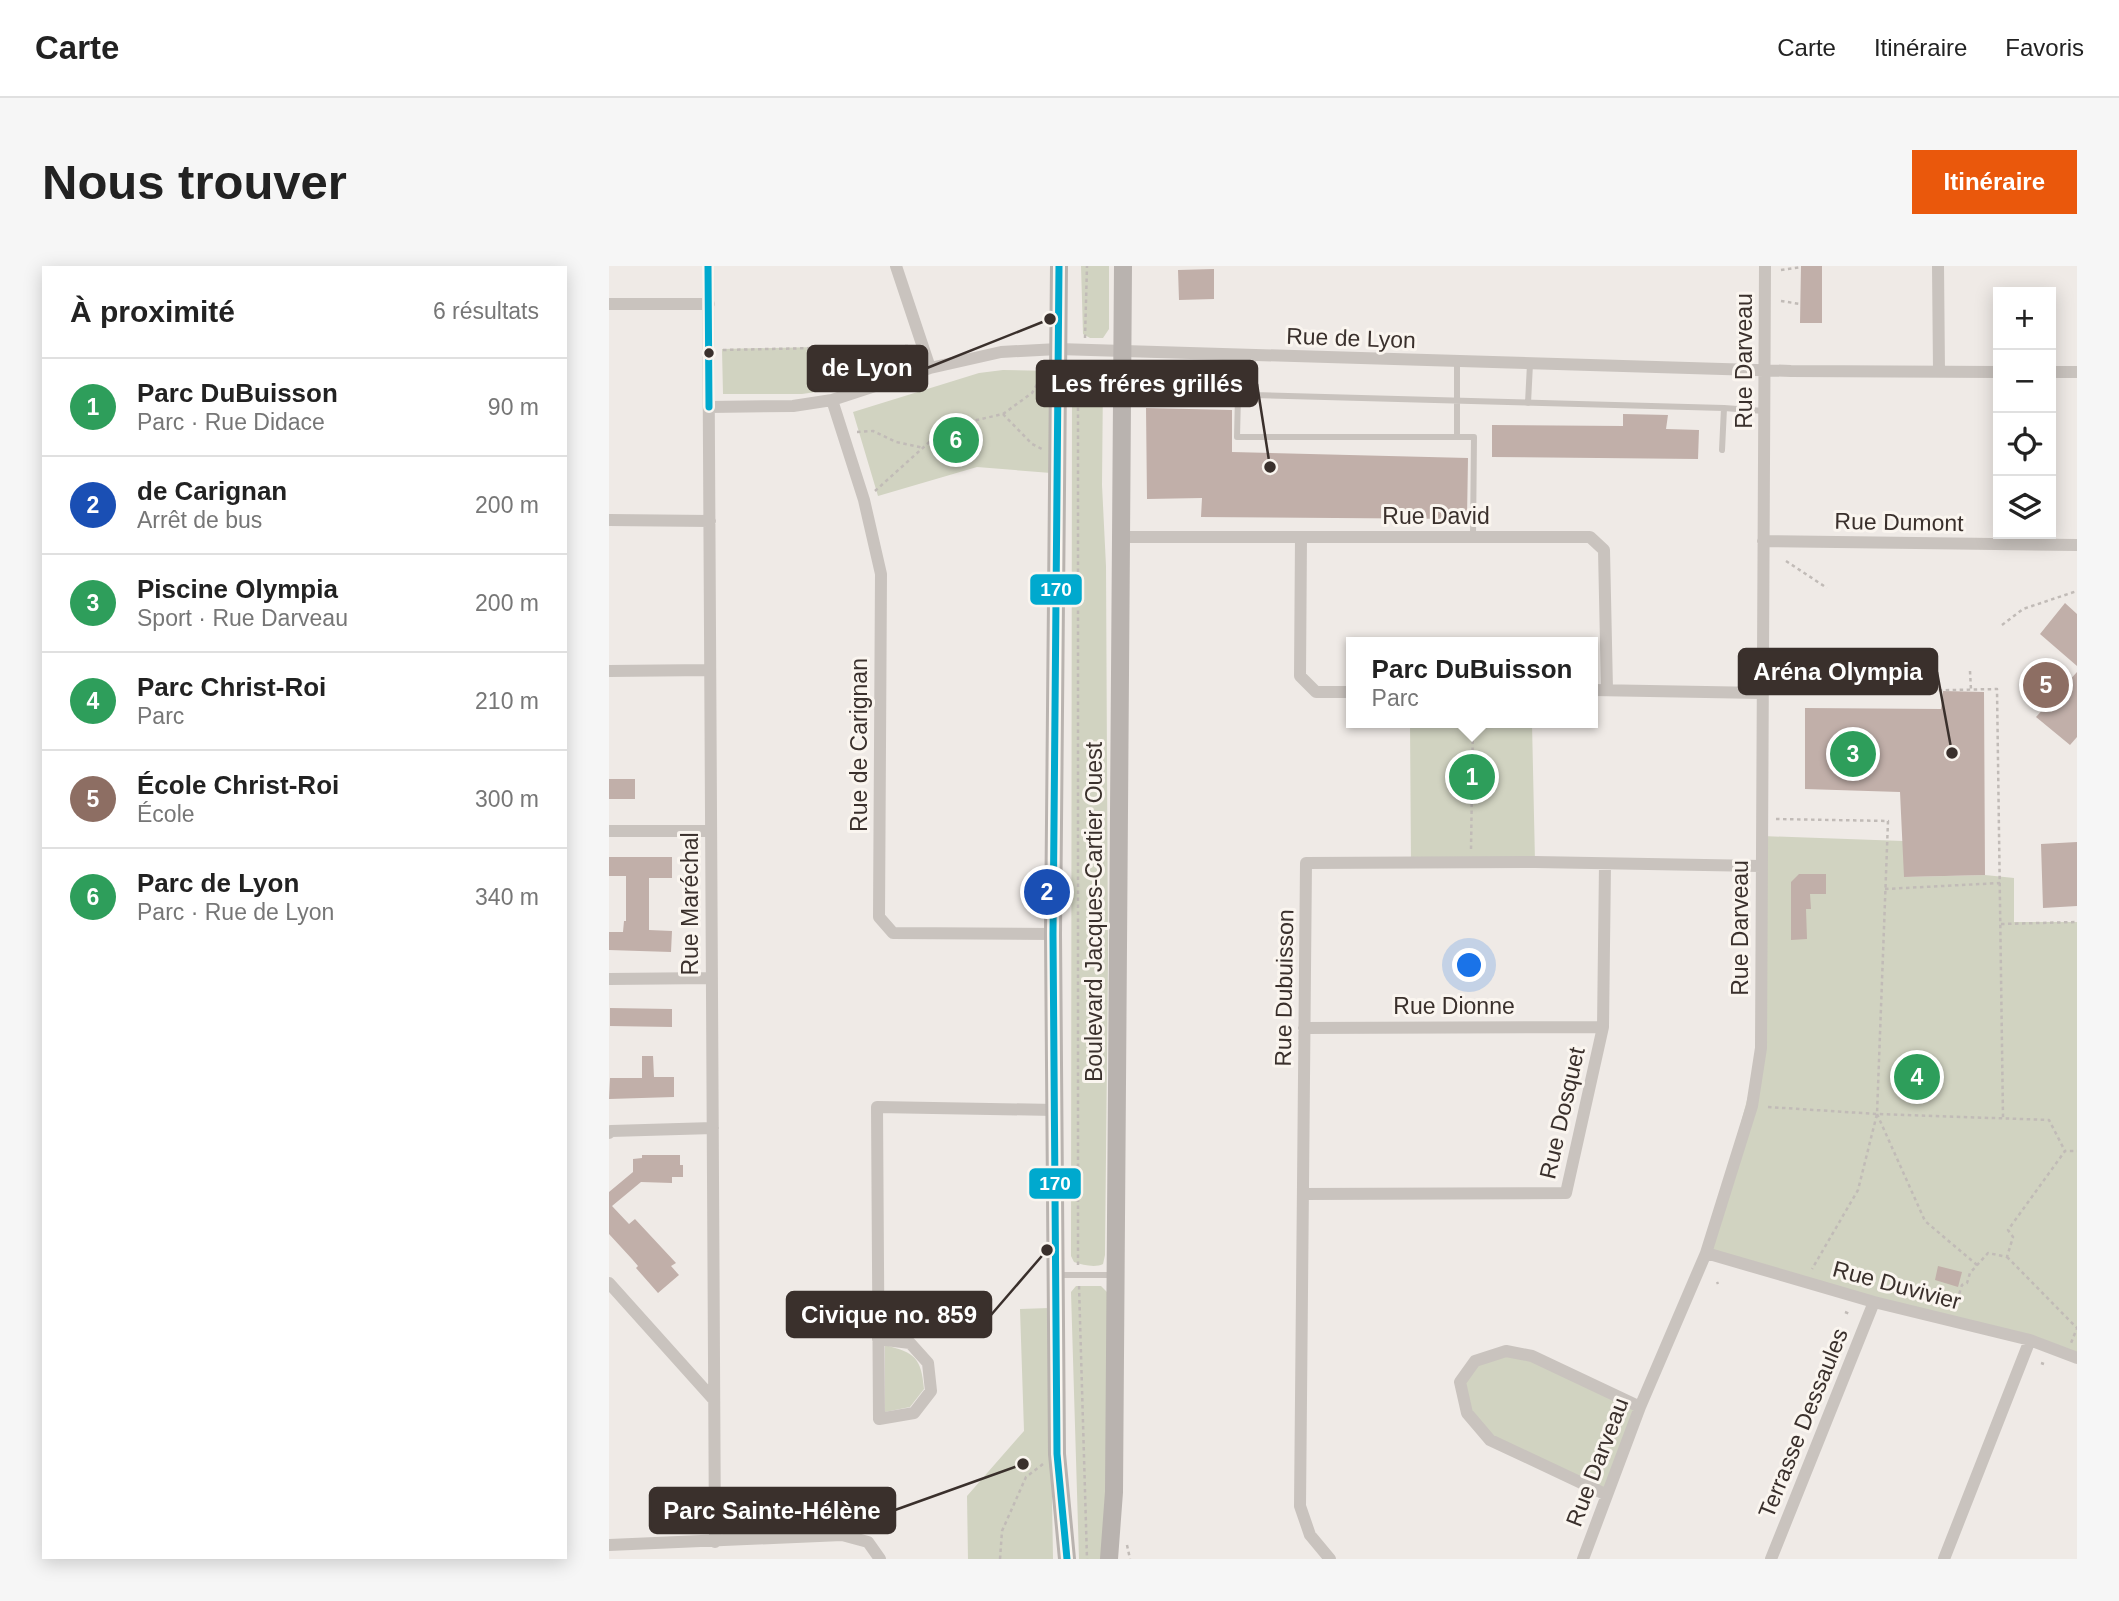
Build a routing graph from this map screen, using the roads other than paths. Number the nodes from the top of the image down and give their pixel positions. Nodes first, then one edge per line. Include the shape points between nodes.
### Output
1 (708, 266) edge
2 (896, 266) edge
3 (1059, 266) edge
4 (1123, 266) edge
5 (1765, 266) edge
6 (1938, 266) edge
7 (609, 304) edge
8 (709, 304) junction
9 (1058, 349) junction
10 (1123, 353) junction
11 (1253, 356) junction
12 (1457, 362) junction
13 (1529, 364) junction
14 (930, 368) junction
15 (1766, 370) junction
16 (1939, 371) junction
17 (1993, 372) edge
18 (2056, 372) edge
19 (2077, 372) edge
20 (1151, 394) dead end
21 (1253, 395) junction
22 (1238, 396) junction
23 (832, 400) junction
24 (1457, 402) junction
25 (1528, 403) junction
26 (709, 407) junction
27 (1724, 408) junction
28 (1765, 411) junction
29 (1457, 437) junction
30 (1722, 450) dead end
31 (609, 520) edge
32 (709, 521) junction
33 (1122, 537) junction
34 (1301, 537) junction
35 (1473, 537) junction
36 (1763, 541) junction
37 (2077, 545) edge
38 (710, 670) junction
39 (609, 671) edge
40 (1598, 690) edge
41 (1607, 690) junction
42 (1346, 692) edge
43 (1762, 693) junction
44 (609, 831) edge
45 (711, 831) junction
46 (1605, 864) junction
47 (1761, 866) junction
48 (1053, 933) junction
49 (712, 978) junction
50 (609, 979) edge
51 (1603, 1027) junction
52 (1304, 1028) junction
53 (1055, 1110) junction
54 (713, 1128) junction
55 (609, 1133) edge
56 (1303, 1194) junction
57 (1706, 1253) junction
58 (1057, 1275) junction
59 (1117, 1275) junction
60 (609, 1283) edge
61 (1874, 1302) junction
62 (877, 1339) junction
63 (2029, 1340) junction
64 (2072, 1357) edge
65 (714, 1400) junction
66 (1640, 1407) junction
67 (1607, 1495) junction
68 (715, 1542) junction
69 (609, 1545) edge
70 (880, 1559) edge
71 (1067, 1559) edge
72 (1109, 1559) edge
73 (1330, 1559) edge
74 (1583, 1559) edge
75 (1771, 1559) edge
76 (1944, 1559) edge

1 - 8 street, Rue Maréchal
2 - 14 street
3 - 9 main road, Boulevard Jacques-Cartier Ouest
4 - 10 main road, Boulevard Jacques-Cartier Ouest
5 - 15 street, Rue Darveau
6 - 16 street
7 - 8 street
8 - 26 street, Rue Maréchal
9 - 10 street, Rue de Lyon
9 - 14 street, Rue de Lyon via 1001,352
9 - 48 main road, Boulevard Jacques-Cartier Ouest
10 - 11 street, Rue de Lyon
10 - 33 main road, Boulevard Jacques-Cartier Ouest
11 - 12 street, Rue de Lyon
11 - 21 lane
12 - 13 street, Rue de Lyon
12 - 24 lane
13 - 15 street, Rue de Lyon
13 - 25 lane
14 - 23 street, Rue de Lyon
15 - 16 street, Rue de Lyon
15 - 28 street, Rue Darveau
16 - 17 street, Rue de Lyon
18 - 19 street
20 - 22 lane
21 - 22 lane
21 - 24 lane
22 - 29 lane via 1237,437
23 - 26 street, Rue de Lyon via 793,406
23 - 48 street, Rue de Carignan via 865,500 881,574 879,918 893,933
24 - 25 lane
24 - 29 lane
25 - 27 lane
26 - 32 street, Rue Maréchal
27 - 28 lane
27 - 30 lane
28 - 36 street, Rue Darveau
29 - 35 lane via 1474,437
31 - 32 street
32 - 38 street, Rue Maréchal
33 - 34 street, Rue David
33 - 59 main road, Boulevard Jacques-Cartier Ouest
34 - 35 street, Rue David
34 - 42 street via 1300,676 1316,692
35 - 41 street, Rue David via 1590,537 1604,550
36 - 37 street, Rue Dumont
36 - 43 street, Rue Darveau
38 - 39 street
38 - 45 street, Rue Maréchal
40 - 41 street
41 - 43 street
43 - 47 street, Rue Darveau
44 - 45 street
45 - 49 street, Rue Maréchal
46 - 47 street, Rue Dubuisson
46 - 51 street, Rue Dosquet
46 - 52 street, Rue Dubuisson via 1306,863
47 - 57 street, Rue Darveau via 1761,1048 1752,1107
48 - 53 main road, Boulevard Jacques-Cartier Ouest
49 - 50 street
49 - 54 street, Rue Maréchal
51 - 52 street, Rue Dionne
51 - 56 street, Rue Dosquet via 1566,1193
52 - 56 street, Rue Dubuisson
53 - 58 main road, Boulevard Jacques-Cartier Ouest
53 - 62 street via 877,1107
54 - 55 street
54 - 65 street, Rue Maréchal
56 - 73 street, Rue Dubuisson via 1300,1506 1310,1535
57 - 61 street, Rue Duvivier
57 - 66 street, Rue Darveau
58 - 59 lane
58 - 71 main road, Boulevard Jacques-Cartier Ouest via 1057,1454
59 - 72 main road, Boulevard Jacques-Cartier Ouest
60 - 65 street
61 - 63 street, Rue Duvivier
61 - 75 street, Terrasse Dessaules
62 - 62 street via 879,1419 914,1413 931,1391 928,1363 910,1343
63 - 64 street, Rue Duvivier
63 - 76 street
65 - 68 street, Rue Maréchal
66 - 67 street, Rue Darveau
66 - 67 street via 1532,1356 1506,1351 1475,1361 1460,1382 1467,1413 1490,1440
67 - 74 street, Rue Darveau
68 - 69 street
68 - 70 street via 842,1535 868,1542

